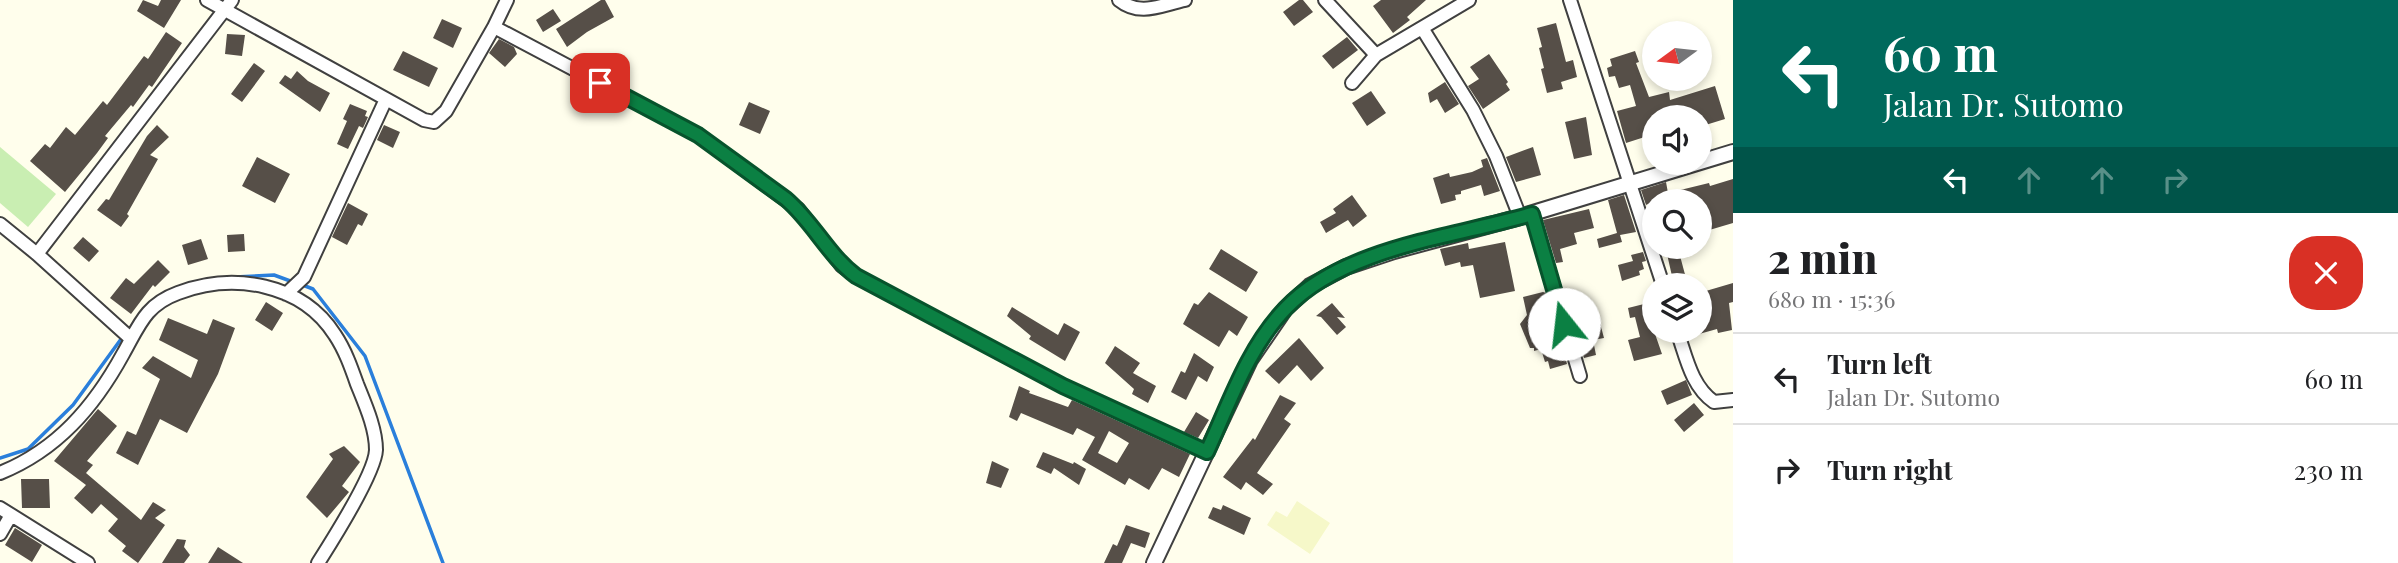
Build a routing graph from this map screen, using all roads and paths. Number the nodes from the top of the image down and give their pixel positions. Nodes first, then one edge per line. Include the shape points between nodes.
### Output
1 (207, 0) edge
2 (507, 0) edge
3 (1119, 0) edge
4 (1185, 0) edge
5 (1325, 0) edge
6 (1469, 0) edge
7 (1570, 0) edge
8 (228, 6) edge
9 (494, 27) junction
10 (1422, 28) junction
11 (1376, 55) junction
12 (1352, 83) dead end
13 (386, 99) junction
14 (1733, 152) edge
15 (1630, 184) junction
16 (1526, 216) junction
17 (0, 224) edge
18 (37, 254) junction
19 (1658, 273) edge
20 (290, 291) junction
21 (128, 335) junction
22 (1682, 343) edge
23 (1580, 376) dead end
24 (1727, 401) edge
25 (1207, 452) junction
26 (0, 473) edge
27 (5, 512) edge
28 (0, 534) edge
29 (80, 561) edge
30 (318, 563) edge
31 (1154, 563) edge

1 - 8 street
2 - 9 street
3 - 4 street via 1141,10
5 - 11 street
6 - 10 street
7 - 15 street
8 - 13 street
8 - 18 street
9 - 13 street via 440,119 424,120
9 - 25 street via 698,135 797,209 842,266 856,276 1063,386
10 - 11 street
10 - 16 street via 1473,110
11 - 12 street
13 - 20 street via 304,277
14 - 15 street
15 - 16 street
15 - 19 street
16 - 23 street
16 - 25 street via 1394,251 1346,267 1310,286 1266,334
17 - 18 street
18 - 21 street
20 - 21 street via 242,281 178,293 157,304
20 - 30 street via 335,335 374,438 373,464
21 - 26 street via 124,352 79,419 49,448
22 - 24 street via 1698,387 1714,402
25 - 31 street
27 - 28 street
27 - 29 street

